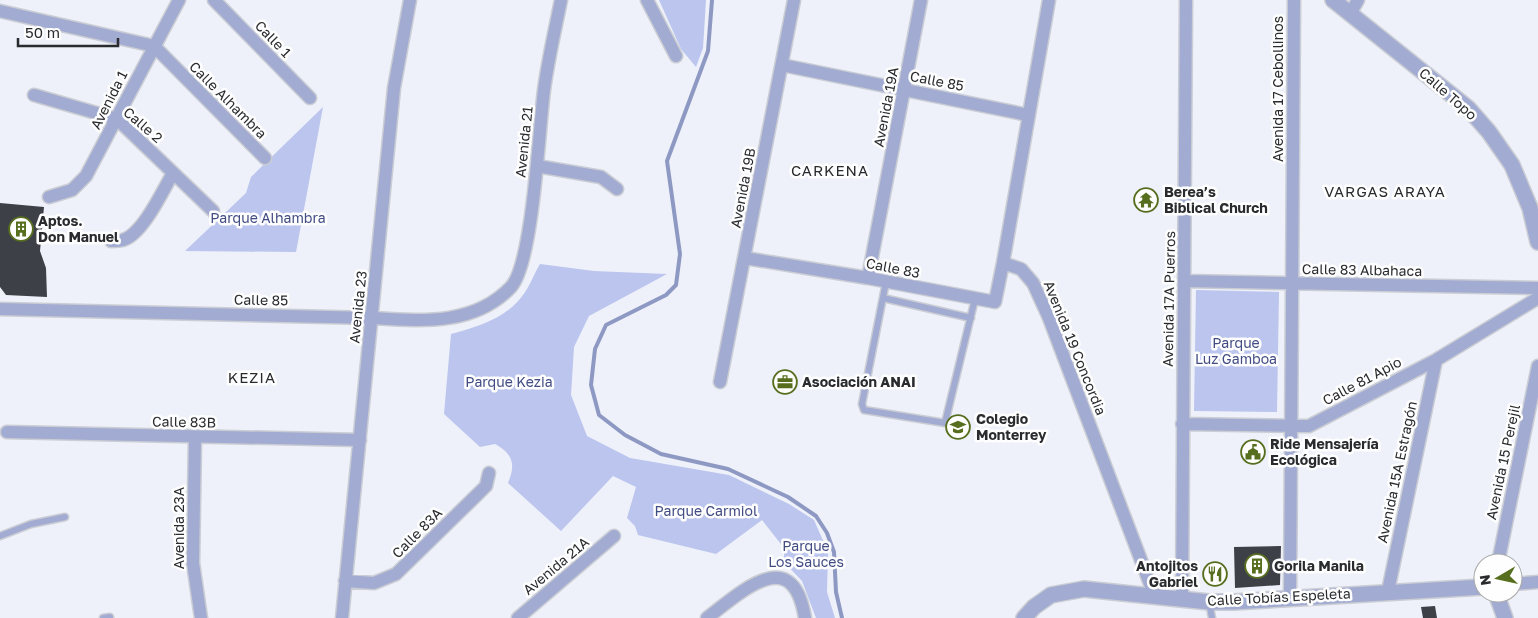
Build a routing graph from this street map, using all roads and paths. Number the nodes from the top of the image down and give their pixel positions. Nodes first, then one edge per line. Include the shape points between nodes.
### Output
1 (179, 0) edge
2 (214, 0) edge
3 (410, 0) edge
4 (561, 0) edge
5 (647, 0) edge
6 (794, 0) edge
7 (921, 0) edge
8 (1049, 0) edge
9 (1186, 0) edge
10 (1294, 0) edge
11 (1333, 0) edge
12 (1358, 0) edge
13 (0, 11) edge
14 (1350, 14) junction
15 (154, 46) junction
16 (676, 56) dead end
17 (782, 65) junction
18 (904, 90) junction
19 (34, 95) dead end
20 (310, 98) dead end
21 (1028, 115) junction
22 (117, 119) junction
23 (265, 158) dead end
24 (537, 166) junction
25 (173, 173) junction
26 (617, 189) dead end
27 (49, 196) dead end
28 (213, 211) dead end
29 (111, 241) dead end
30 (1538, 242) edge
31 (745, 258) junction
32 (1003, 263) junction
33 (868, 278) junction
34 (1185, 281) junction
35 (886, 282) junction
36 (1294, 284) junction
37 (512, 286) joint
38 (1538, 288) edge
39 (883, 298) junction
40 (1538, 298) edge
41 (975, 299) junction
42 (0, 309) edge
43 (372, 318) junction
44 (971, 318) junction
45 (1436, 360) junction
46 (1538, 366) edge
47 (720, 382) dead end
48 (1182, 424) junction
49 (1291, 426) junction
50 (7, 432) dead end
51 (195, 438) junction
52 (360, 440) junction
53 (489, 473) dead end
54 (65, 517) dead end
55 (0, 536) edge
56 (614, 536) dead end
57 (1500, 553) edge
58 (345, 581) junction
59 (1538, 582) edge
60 (1523, 583) edge
61 (1473, 587) edge
62 (1388, 591) junction
63 (1155, 597) junction
64 (1290, 598) junction
65 (1182, 599) junction
66 (1209, 602) junction
67 (1500, 603) edge
68 (714, 615) edge
69 (201, 618) edge
70 (342, 618) edge
71 (518, 618) edge
72 (805, 618) edge
73 (1024, 618) edge
74 (1212, 618) edge
75 (1505, 618) edge

1 - 15 street, Avenida 1
2 - 20 street, Calle 1
3 - 43 street, Avenida 23 via 394,88
4 - 24 street, Avenida 21 via 544,88
5 - 16 street
6 - 17 street, Avenida 19B
7 - 18 street, Avenida 19A
8 - 21 street
9 - 34 street, Avenida 17A Puerros
10 - 36 street, Avenida 17 Cebollinos
11 - 14 street, Calle Topo
12 - 14 street
13 - 15 street
14 - 30 street, Calle Topo via 1468,108 1489,132 1512,165 1530,208
15 - 22 street, Avenida 1
15 - 23 street, Calle Alhambra
17 - 18 street, Calle 85
17 - 31 street, Avenida 19B
18 - 21 street, Calle 85
18 - 33 street, Avenida 19A
19 - 22 street, Calle 2
21 - 32 street
22 - 25 street, Calle 2
22 - 27 street, Avenida 1 via 86,176 72,190
24 - 26 street via 601,177
24 - 37 street, Avenida 21 via 525,258
25 - 28 street, Calle 2
25 - 29 street via 132,235
31 - 33 street, Calle 83
31 - 47 street, Avenida 19B
32 - 41 street, Calle 83 via 995,302
32 - 63 street, Avenida 19 Concordia via 1021,269 1033,283 1049,318
33 - 35 street, Calle 83
34 - 36 street, Calle 83 Albahaca
34 - 48 street, Avenida 17A Puerros
35 - 39 lane
35 - 41 street, Calle 83
36 - 38 street, Calle 83 Albahaca
36 - 49 street, Avenida 17 Cebollinos
37 - 43 street, Calle 85 via 473,313 447,319
39 - 44 lane
39 - 44 lane via 862,404 864,410 945,423
40 - 45 street, Calle 81 Apio
41 - 44 lane
42 - 43 street, Calle 85
43 - 52 street, Avenida 23
45 - 49 street, Calle 81 Apio via 1309,426
45 - 62 street, Avenida 15A Estragón
46 - 57 street, Avenida 15 Perejil
48 - 49 street, Calle 81 Apio
48 - 65 street, Avenida 17A Puerros
49 - 64 street, Avenida 17 Cebollinos
50 - 51 street, Calle 83B
51 - 52 street, Calle 83B
51 - 69 street, Avenida 23A via 192,563
52 - 58 street, Avenida 23
53 - 58 street, Calle 83A via 486,486 396,574 374,582
54 - 55 lane via 31,524
56 - 71 street, Avenida 21A
58 - 70 street, Avenida 23
59 - 60 street
61 - 62 street, Calle Tobías Espeleta
62 - 64 street, Calle Tobías Espeleta
63 - 65 street, Calle Tobías Espeleta
63 - 73 street, Calle Tobías Espeleta via 1084,589 1050,595
64 - 66 street, Calle Tobías Espeleta
65 - 66 street, Calle Tobías Espeleta
66 - 74 lane
67 - 75 street
68 - 72 street via 760,580 770,577 788,580 799,596

